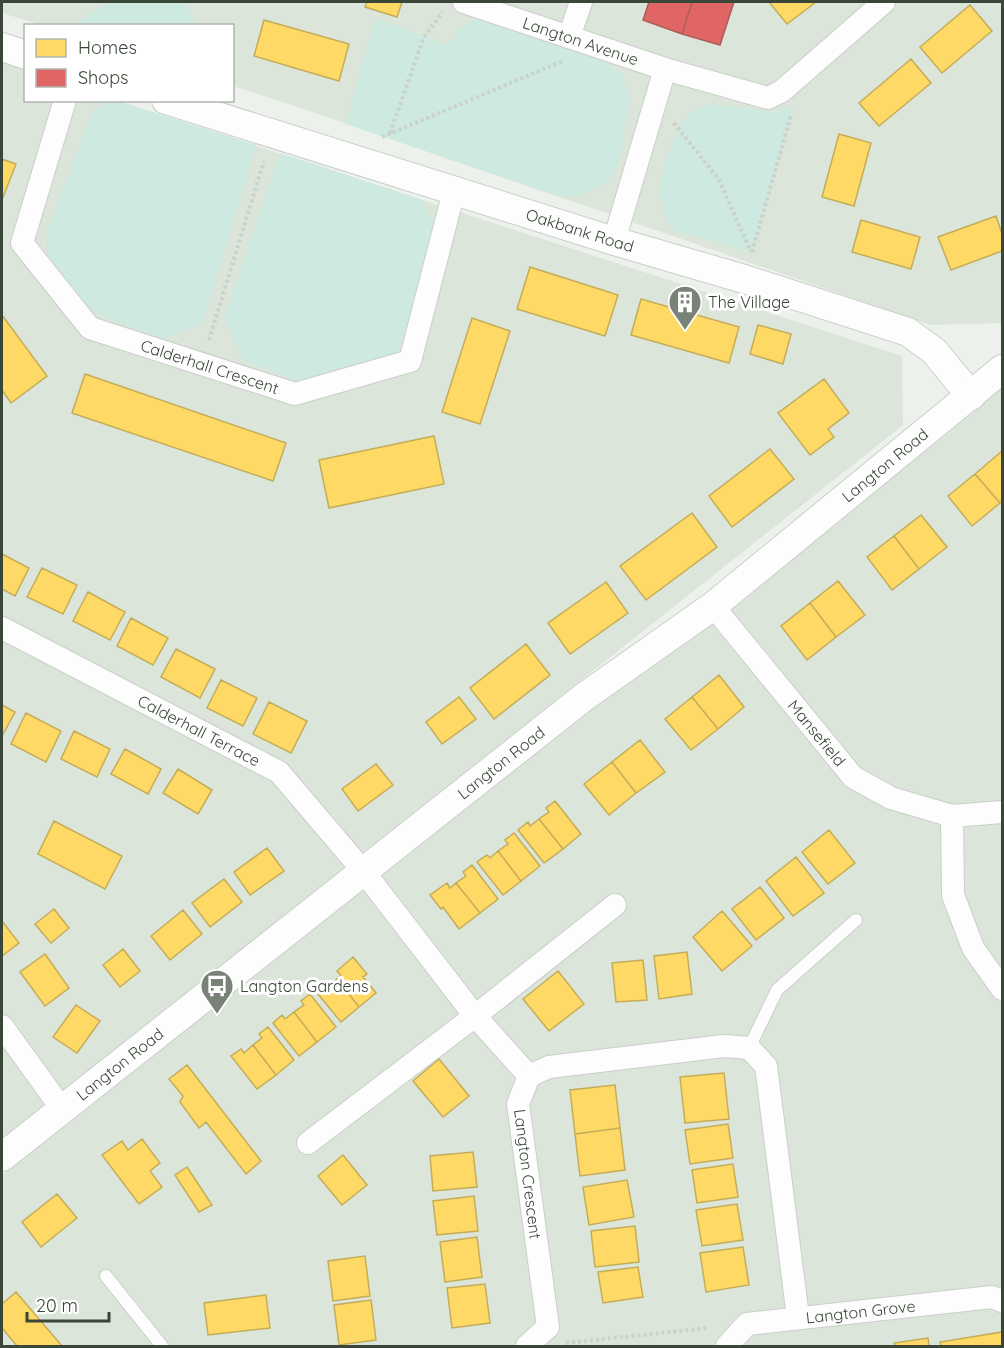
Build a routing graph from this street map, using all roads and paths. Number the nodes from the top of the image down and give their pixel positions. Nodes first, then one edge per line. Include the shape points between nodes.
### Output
1 (581, 2) edge
2 (884, 2) edge
3 (454, 6) edge
4 (568, 37) junction
5 (597, 46) junction
6 (2, 47) edge
7 (24, 54) edge
8 (665, 69) junction
9 (782, 91) junction
10 (64, 102) edge
11 (172, 102) edge
12 (653, 111) junction
13 (273, 134) junction
14 (390, 134) junction
15 (380, 138) dead end
16 (454, 191) junction
17 (614, 241) junction
18 (748, 266) junction
19 (201, 364) junction
20 (1002, 369) edge
21 (971, 396) junction
22 (713, 606) junction
23 (2, 628) edge
24 (1002, 812) edge
25 (952, 816) junction
26 (364, 872) junction
27 (615, 905) dead end
28 (856, 920) dead end
29 (1002, 989) edge
30 (475, 1016) junction
31 (2, 1026) edge
32 (749, 1048) junction
33 (530, 1076) junction
34 (62, 1109) junction
35 (308, 1143) dead end
36 (2, 1158) edge
37 (106, 1276) dead end
38 (1002, 1301) edge
39 (798, 1317) junction
40 (747, 1324) junction
41 (562, 1344) dead end
42 (162, 1347) edge
43 (527, 1347) edge
44 (727, 1347) edge

1 - 4 street
2 - 9 street
3 - 4 street, Langton Avenue
3 - 14 path via 424,37
4 - 5 street, Langton Avenue
5 - 8 street, Langton Avenue
5 - 14 path
6 - 7 street
8 - 9 street, Langton Avenue via 768,98
8 - 12 street
9 - 18 path via 794,106
10 - 19 street, Calderhall Crescent via 22,243 90,328
11 - 13 street, Oakbank Road
12 - 17 street
12 - 18 path via 677,125 719,180
13 - 16 street, Oakbank Road
13 - 19 path
14 - 15 path
16 - 17 street, Oakbank Road
16 - 19 street, Calderhall Crescent via 410,361 295,394
17 - 18 street, Oakbank Road
18 - 21 street, Oakbank Road via 908,332 934,351
20 - 21 street, Langton Road
21 - 22 street, Langton Road
22 - 25 street, Mansefield via 853,777 891,798
22 - 26 street, Langton Road via 585,697
23 - 26 street, Calderhall Terrace via 279,772
24 - 25 street, Mansefield
25 - 29 street via 953,895 973,948
26 - 30 street
26 - 34 street, Langton Road
27 - 30 street
28 - 32 lane via 777,990
30 - 33 street
30 - 35 street
31 - 34 street
32 - 33 street via 724,1046 549,1067
32 - 39 street via 766,1066
33 - 43 street, Langton Crescent via 518,1104 548,1327
34 - 36 street, Langton Road
37 - 42 lane
38 - 39 street, Langton Grove via 992,1297
39 - 40 street, Langton Grove
40 - 41 path
40 - 44 street

